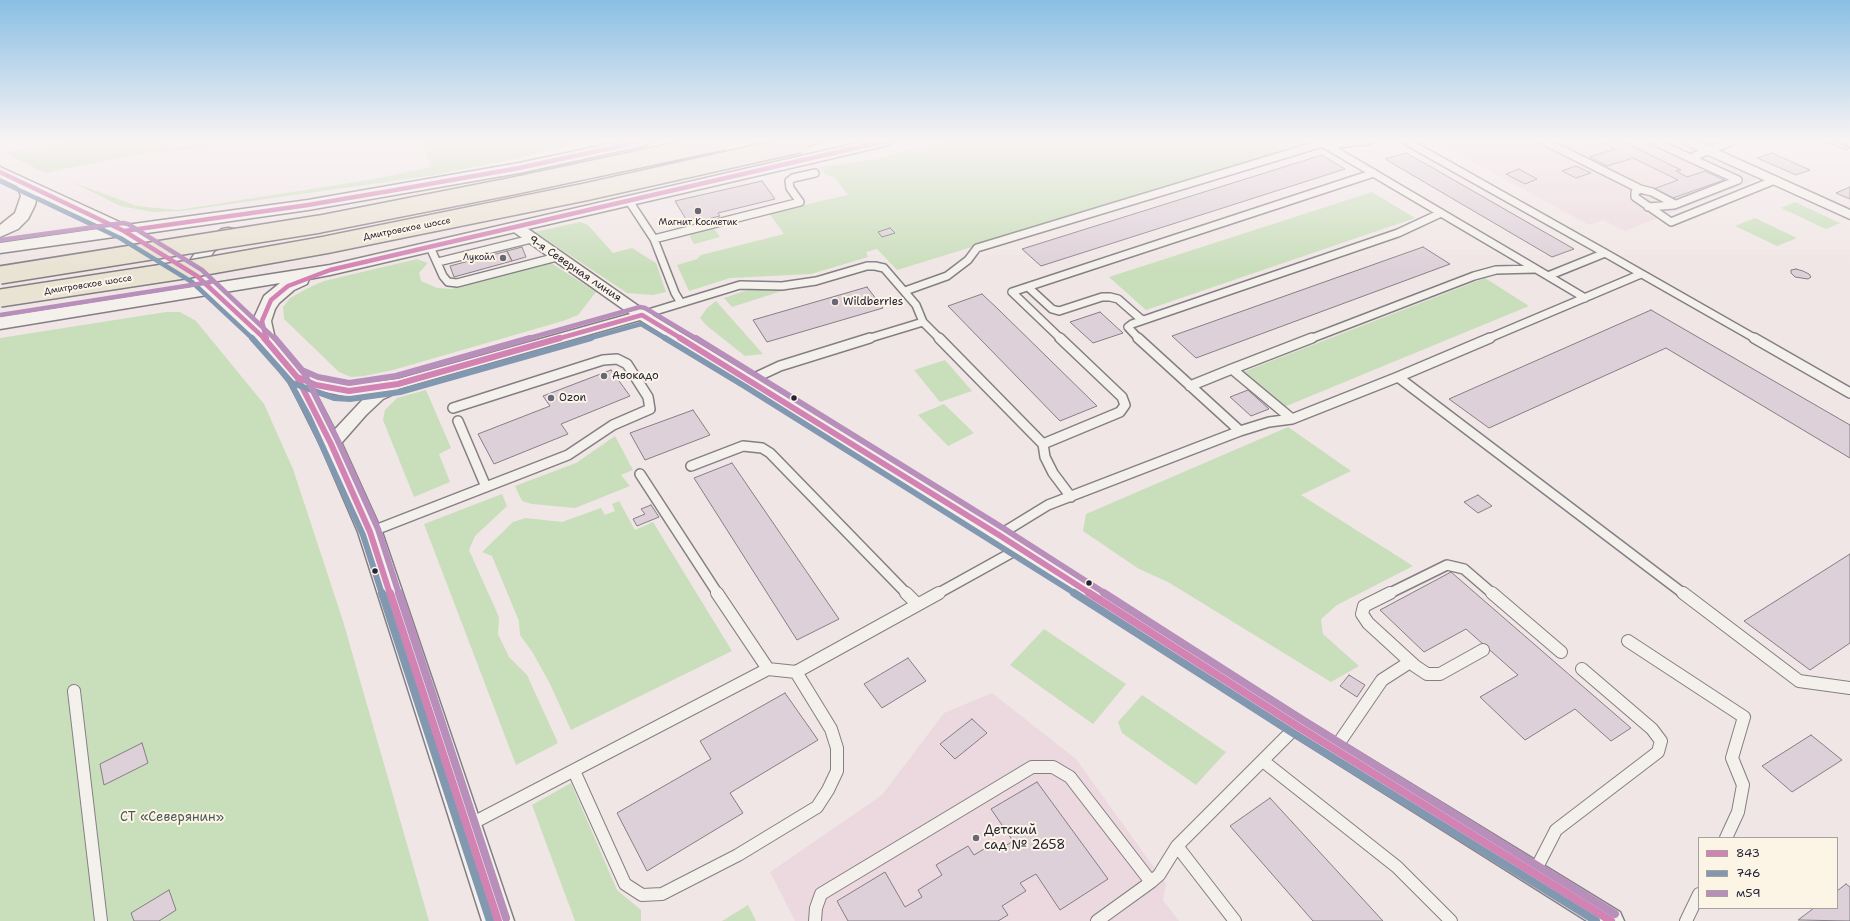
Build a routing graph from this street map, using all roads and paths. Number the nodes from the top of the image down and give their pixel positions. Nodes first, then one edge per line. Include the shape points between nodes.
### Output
1 (435, 184) edge
2 (522, 184) edge
3 (620, 184) edge
4 (702, 184) edge
5 (789, 184) edge
6 (1185, 184) edge
7 (1341, 184) edge
8 (1392, 184) edge
9 (1482, 184) edge
10 (1630, 184) edge
11 (1728, 184) edge
12 (1765, 184) edge
13 (1784, 184) edge
14 (25, 185) joint
15 (1640, 189) junction
16 (629, 201) junction
17 (1675, 204) junction
18 (308, 205) junction
19 (1648, 207) junction
20 (1441, 213) junction
21 (1850, 215) edge
22 (516, 227) junction
23 (124, 231) junction
24 (0, 232) edge
25 (531, 239) junction
26 (654, 239) junction
27 (0, 250) edge
28 (1605, 253) junction
29 (434, 255) junction
30 (165, 256) junction
31 (557, 257) junction
32 (1536, 269) junction
33 (330, 270) junction
34 (1641, 274) junction
35 (0, 275) edge
36 (197, 276) junction
37 (1548, 276) junction
38 (1028, 287) junction
39 (212, 290) junction
40 (905, 291) junction
41 (0, 298) edge
42 (1585, 298) junction
43 (681, 303) junction
44 (642, 315) junction
45 (1142, 320) junction
46 (6, 322) edge
47 (923, 322) junction
48 (266, 340) junction
49 (1232, 369) junction
50 (297, 377) junction
51 (1398, 377) junction
52 (750, 380) junction
53 (398, 384) junction
54 (1190, 386) junction
55 (1850, 393) edge
56 (453, 408) dead end
57 (1292, 419) junction
58 (458, 421) dead end
59 (1240, 431) junction
60 (330, 444) junction
61 (1043, 444) junction
62 (691, 466) dead end
63 (640, 474) dead end
64 (486, 487) junction
65 (1072, 497) junction
66 (370, 532) junction
67 (999, 535) junction
68 (1020, 548) junction
69 (917, 604) junction
70 (1628, 642) dead end
71 (1483, 650) dead end
72 (1561, 652) dead end
73 (1410, 662) junction
74 (768, 669) junction
75 (1582, 669) dead end
76 (796, 672) junction
77 (1850, 688) edge
78 (74, 690) dead end
79 (1297, 726) junction
80 (1334, 750) junction
81 (1263, 761) junction
82 (574, 771) junction
83 (468, 826) junction
84 (1726, 837) edge
85 (1177, 846) junction
86 (1533, 874) junction
87 (1151, 882) junction
88 (1698, 896) edge
89 (101, 921) edge
90 (498, 921) edge
91 (815, 921) edge
92 (1097, 921) edge
93 (1236, 921) edge
94 (1451, 921) edge
95 (1611, 921) edge
96 (1686, 921) edge

1 - 18 street
2 - 35 highway, Дмитровское шоссе, bridge via 320,224
3 - 41 highway, Дмитровское шоссе, bridge via 332,244
4 - 16 street
5 - 26 lane via 800,202
6 - 40 lane via 978,248 953,272
7 - 38 lane
8 - 20 lane
9 - 28 lane
10 - 15 lane
11 - 17 lane
12 - 19 lane via 1671,222
13 - 21 street
14 - 23 street
14 - 24 street via 29,196 22,215
15 - 17 lane
15 - 19 lane via 1635,192 1635,197
16 - 22 street
16 - 26 lane
17 - 19 lane
18 - 23 street
18 - 36 street via 238,227 222,236 208,246 200,259
20 - 32 lane
20 - 45 lane via 1398,233
22 - 25 street, 9-я Северная линия
22 - 29 street
23 - 27 street
23 - 30 street
25 - 29 lane via 468,258
25 - 31 street, 9-я Северная линия
26 - 43 lane
27 - 30 street via 90,247
28 - 34 lane
28 - 37 lane
29 - 31 lane via 443,276 448,282 457,283 495,269
29 - 33 street
30 - 36 street
30 - 46 street via 154,269 132,281 71,304
31 - 44 street, 9-я Северная линия
32 - 37 lane
32 - 49 lane via 1496,270 1474,276
33 - 39 street
33 - 48 street via 288,286 271,300 262,321
34 - 42 lane
34 - 55 lane
36 - 39 street
37 - 42 lane
38 - 45 lane via 1052,309 1059,311 1102,297 1110,297 1118,299
38 - 61 lane via 1012,292 1122,397 1125,405 1120,412
39 - 46 street
39 - 48 street
40 - 43 lane via 884,268 875,266 816,281 782,286 740,285
40 - 47 lane via 916,305
42 - 51 lane
43 - 44 lane
44 - 52 street, 9-я Северная линия
44 - 53 street
45 - 54 lane via 1128,327 1131,332
47 - 52 lane via 780,366
47 - 61 lane
48 - 50 street
49 - 54 lane
49 - 57 lane
50 - 53 street via 316,385 349,391
50 - 60 street
51 - 57 lane
51 - 77 lane via 1799,681
52 - 67 street, 9-я Северная линия
53 - 60 street via 360,411
54 - 59 lane
56 - 64 lane via 603,360 617,359 628,364 648,397 650,409 613,425 568,455
57 - 59 lane via 1270,422
58 - 64 lane
59 - 65 lane
60 - 66 street
61 - 65 lane via 1045,457 1053,473
62 - 69 lane via 743,446 762,448 770,453
63 - 74 lane
64 - 66 lane
65 - 67 lane via 1048,505
66 - 83 street
67 - 68 street, 9-я Северная линия
68 - 69 lane
68 - 79 street, 9-я Северная линия
69 - 76 lane
70 - 84 lane via 1744,717 1732,758 1743,785 1738,812
71 - 73 lane via 1440,674 1427,674
72 - 73 lane via 1464,569 1447,565 1364,606 1362,614 1368,623
73 - 80 lane via 1382,680
74 - 76 lane
74 - 82 lane
75 - 86 lane via 1652,729 1661,741 1658,752 1556,830
76 - 82 lane via 831,729 837,748 837,771 828,790 817,806 810,811 738,855 662,894 642,896 625,884
78 - 89 lane
79 - 80 street, 9-я Северная линия
79 - 81 lane
80 - 86 street, 9-я Северная линия
81 - 85 lane
81 - 94 lane via 1397,867
82 - 83 lane
83 - 90 street
85 - 87 lane via 1159,875
85 - 93 lane
86 - 95 street, 9-я Северная линия
87 - 91 lane via 1070,777 1053,767 1032,767 821,894
87 - 92 lane
88 - 96 lane

